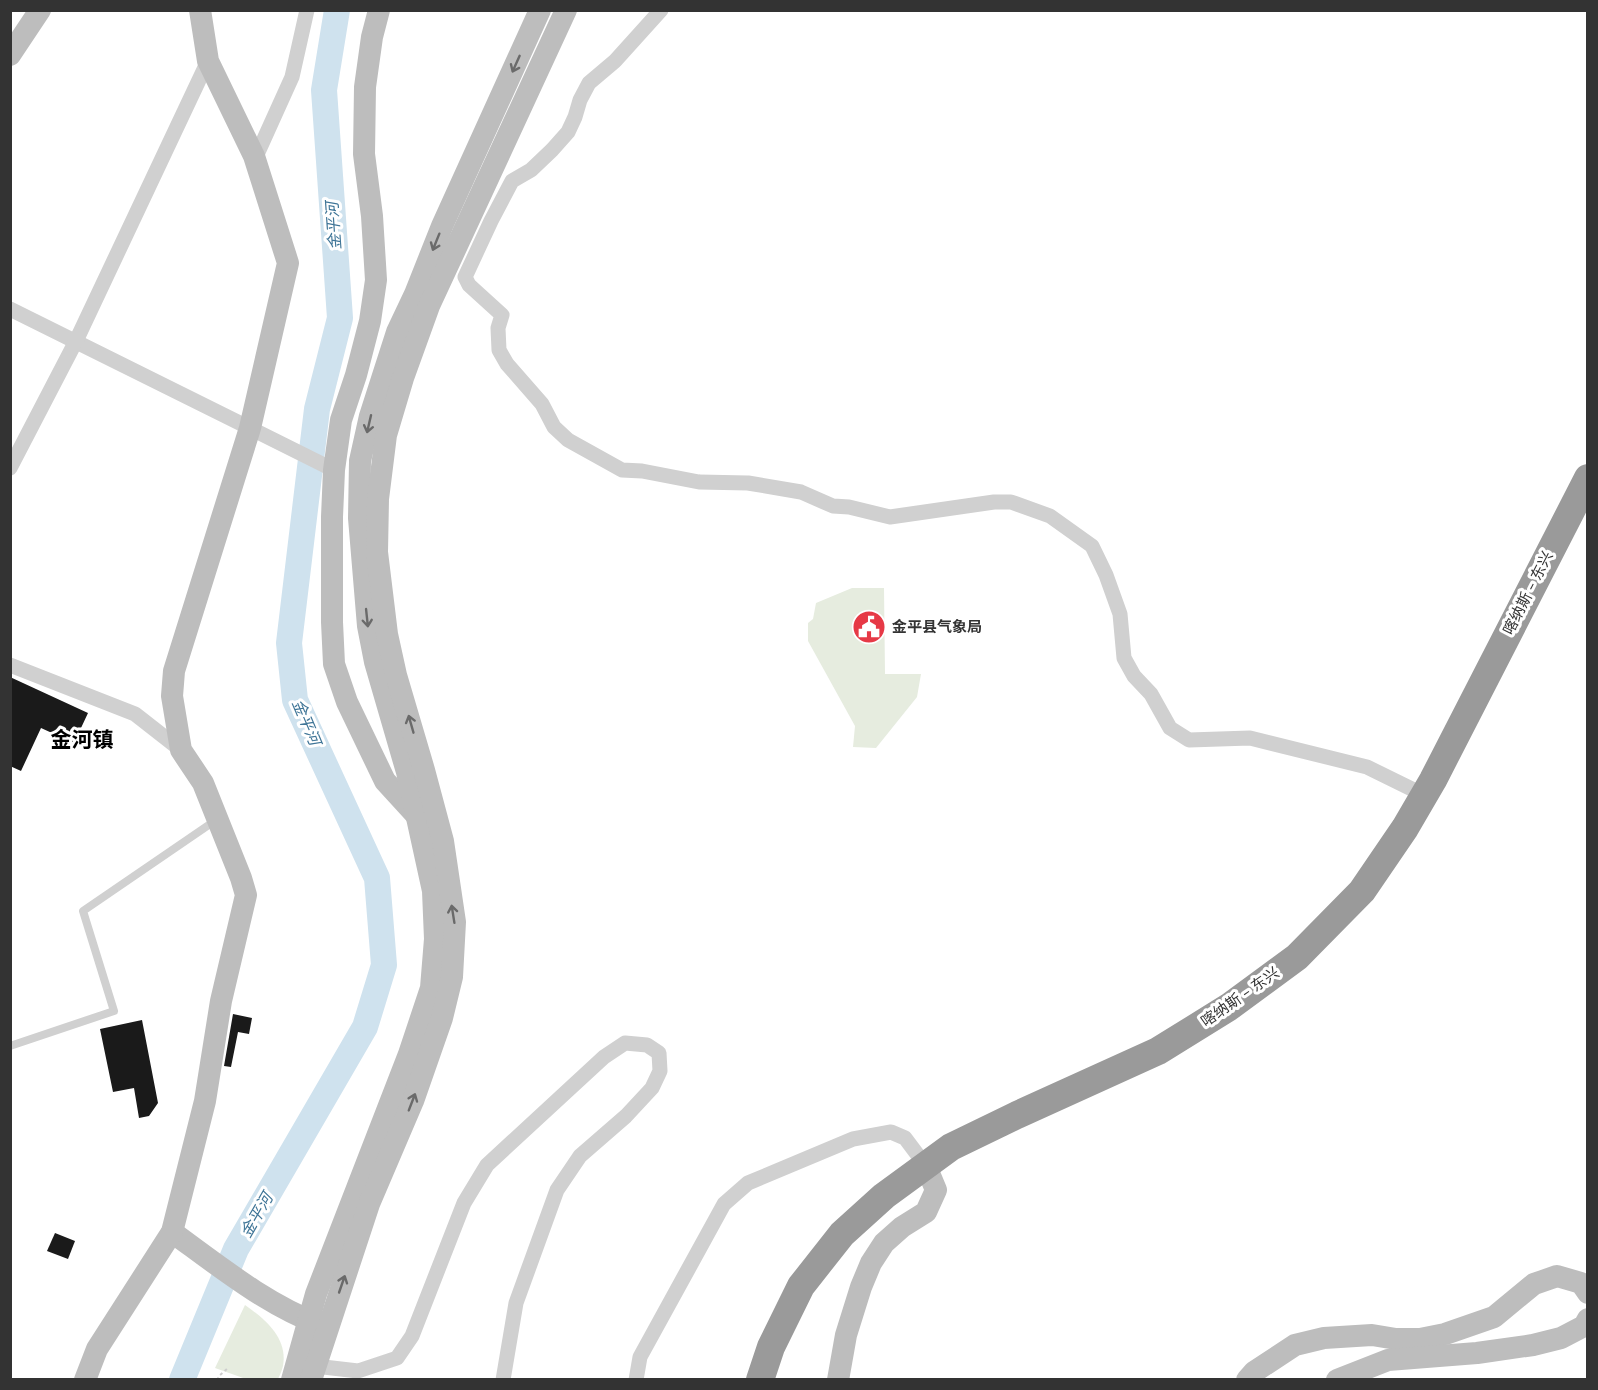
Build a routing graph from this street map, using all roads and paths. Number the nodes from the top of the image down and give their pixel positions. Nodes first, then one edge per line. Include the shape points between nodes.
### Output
1 (40, 10) edge
2 (200, 10) edge
3 (307, 10) edge
4 (379, 10) edge
5 (540, 10) edge
6 (566, 10) edge
7 (661, 10) edge
8 (10, 55) edge
9 (208, 60) junction
10 (255, 159) junction
11 (455, 273) junction
12 (10, 309) edge
13 (76, 341) junction
14 (250, 428) junction
15 (10, 468) edge
16 (334, 470) junction
17 (1587, 478) edge
18 (10, 665) edge
19 (181, 750) junction
20 (1424, 795) junction
21 (417, 816) junction
22 (218, 819) junction
23 (443, 842) junction
24 (10, 1046) edge
25 (926, 1166) junction
26 (181, 1238) junction
27 (1587, 1293) edge
28 (1587, 1318) edge
29 (328, 1328) junction
30 (229, 1367) dead end
31 (313, 1373) edge
32 (85, 1380) edge
33 (218, 1380) edge
34 (292, 1380) edge
35 (503, 1380) edge
36 (636, 1380) edge
37 (760, 1380) edge
38 (838, 1380) edge
39 (1246, 1380) edge
40 (1337, 1380) edge

1 - 8 street
2 - 9 street
3 - 10 street via 291,77
4 - 16 street via 365,87 364,154 376,279 370,321 341,420
5 -> 21 street via 397,332 360,461 359,518 368,626
6 - 11 street
7 - 11 street via 615,61 589,83 568,132 531,170 512,181
9 - 10 street
9 - 13 street
10 - 14 street via 288,263
11 - 20 street via 502,315 499,350 542,404 554,427 568,440 622,470 699,482 759,484 801,492 833,506 890,517 994,502 1011,502 1050,516 1092,546 1120,614 1124,658 1170,728 1189,740 1250,738 1356,764
23 -> 11 street via 387,634 377,552 378,499 387,435 406,368 429,306
12 - 13 street
13 - 14 street
13 - 15 street
14 - 16 street
14 - 19 street via 174,671 172,696
16 - 21 street via 334,664 347,702 385,781
17 - 20 highway, 喀纳斯 - 东兴
18 - 19 street via 135,714
19 - 22 street via 203,783
20 - 25 highway, 喀纳斯 - 东兴 via 1362,891 1298,957 1229,1007 1158,1051 951,1147
21 - 23 street
21 - 34 street via 433,891 431,988 316,1294
22 - 24 lane via 83,911 114,1011
22 - 26 street via 246,895 221,1001
29 -> 23 street via 369,1204 413,1101 452,977 455,922
25 - 36 street via 905,1138 891,1132 853,1139 748,1184 724,1204 640,1357
25 - 37 highway, 喀纳斯 - 东兴 via 884,1196 842,1234 801,1286 771,1347
25 - 38 street via 936,1190 926,1212 884,1243 871,1263 846,1335
26 - 29 street via 260,1295
26 - 32 street via 97,1349
27 - 39 street via 1581,1283 1557,1276 1534,1284 1494,1317 1445,1334 1420,1339 1372,1335 1324,1338 1295,1345
28 - 40 street via 1584,1326 1561,1338 1533,1345 1388,1360
29 - 31 street
30 - 33 path
31 - 35 street via 358,1371 397,1358 412,1336 464,1203 487,1165 604,1057 625,1043 647,1045 659,1053 660,1071 652,1088 580,1156 557,1190 516,1303

